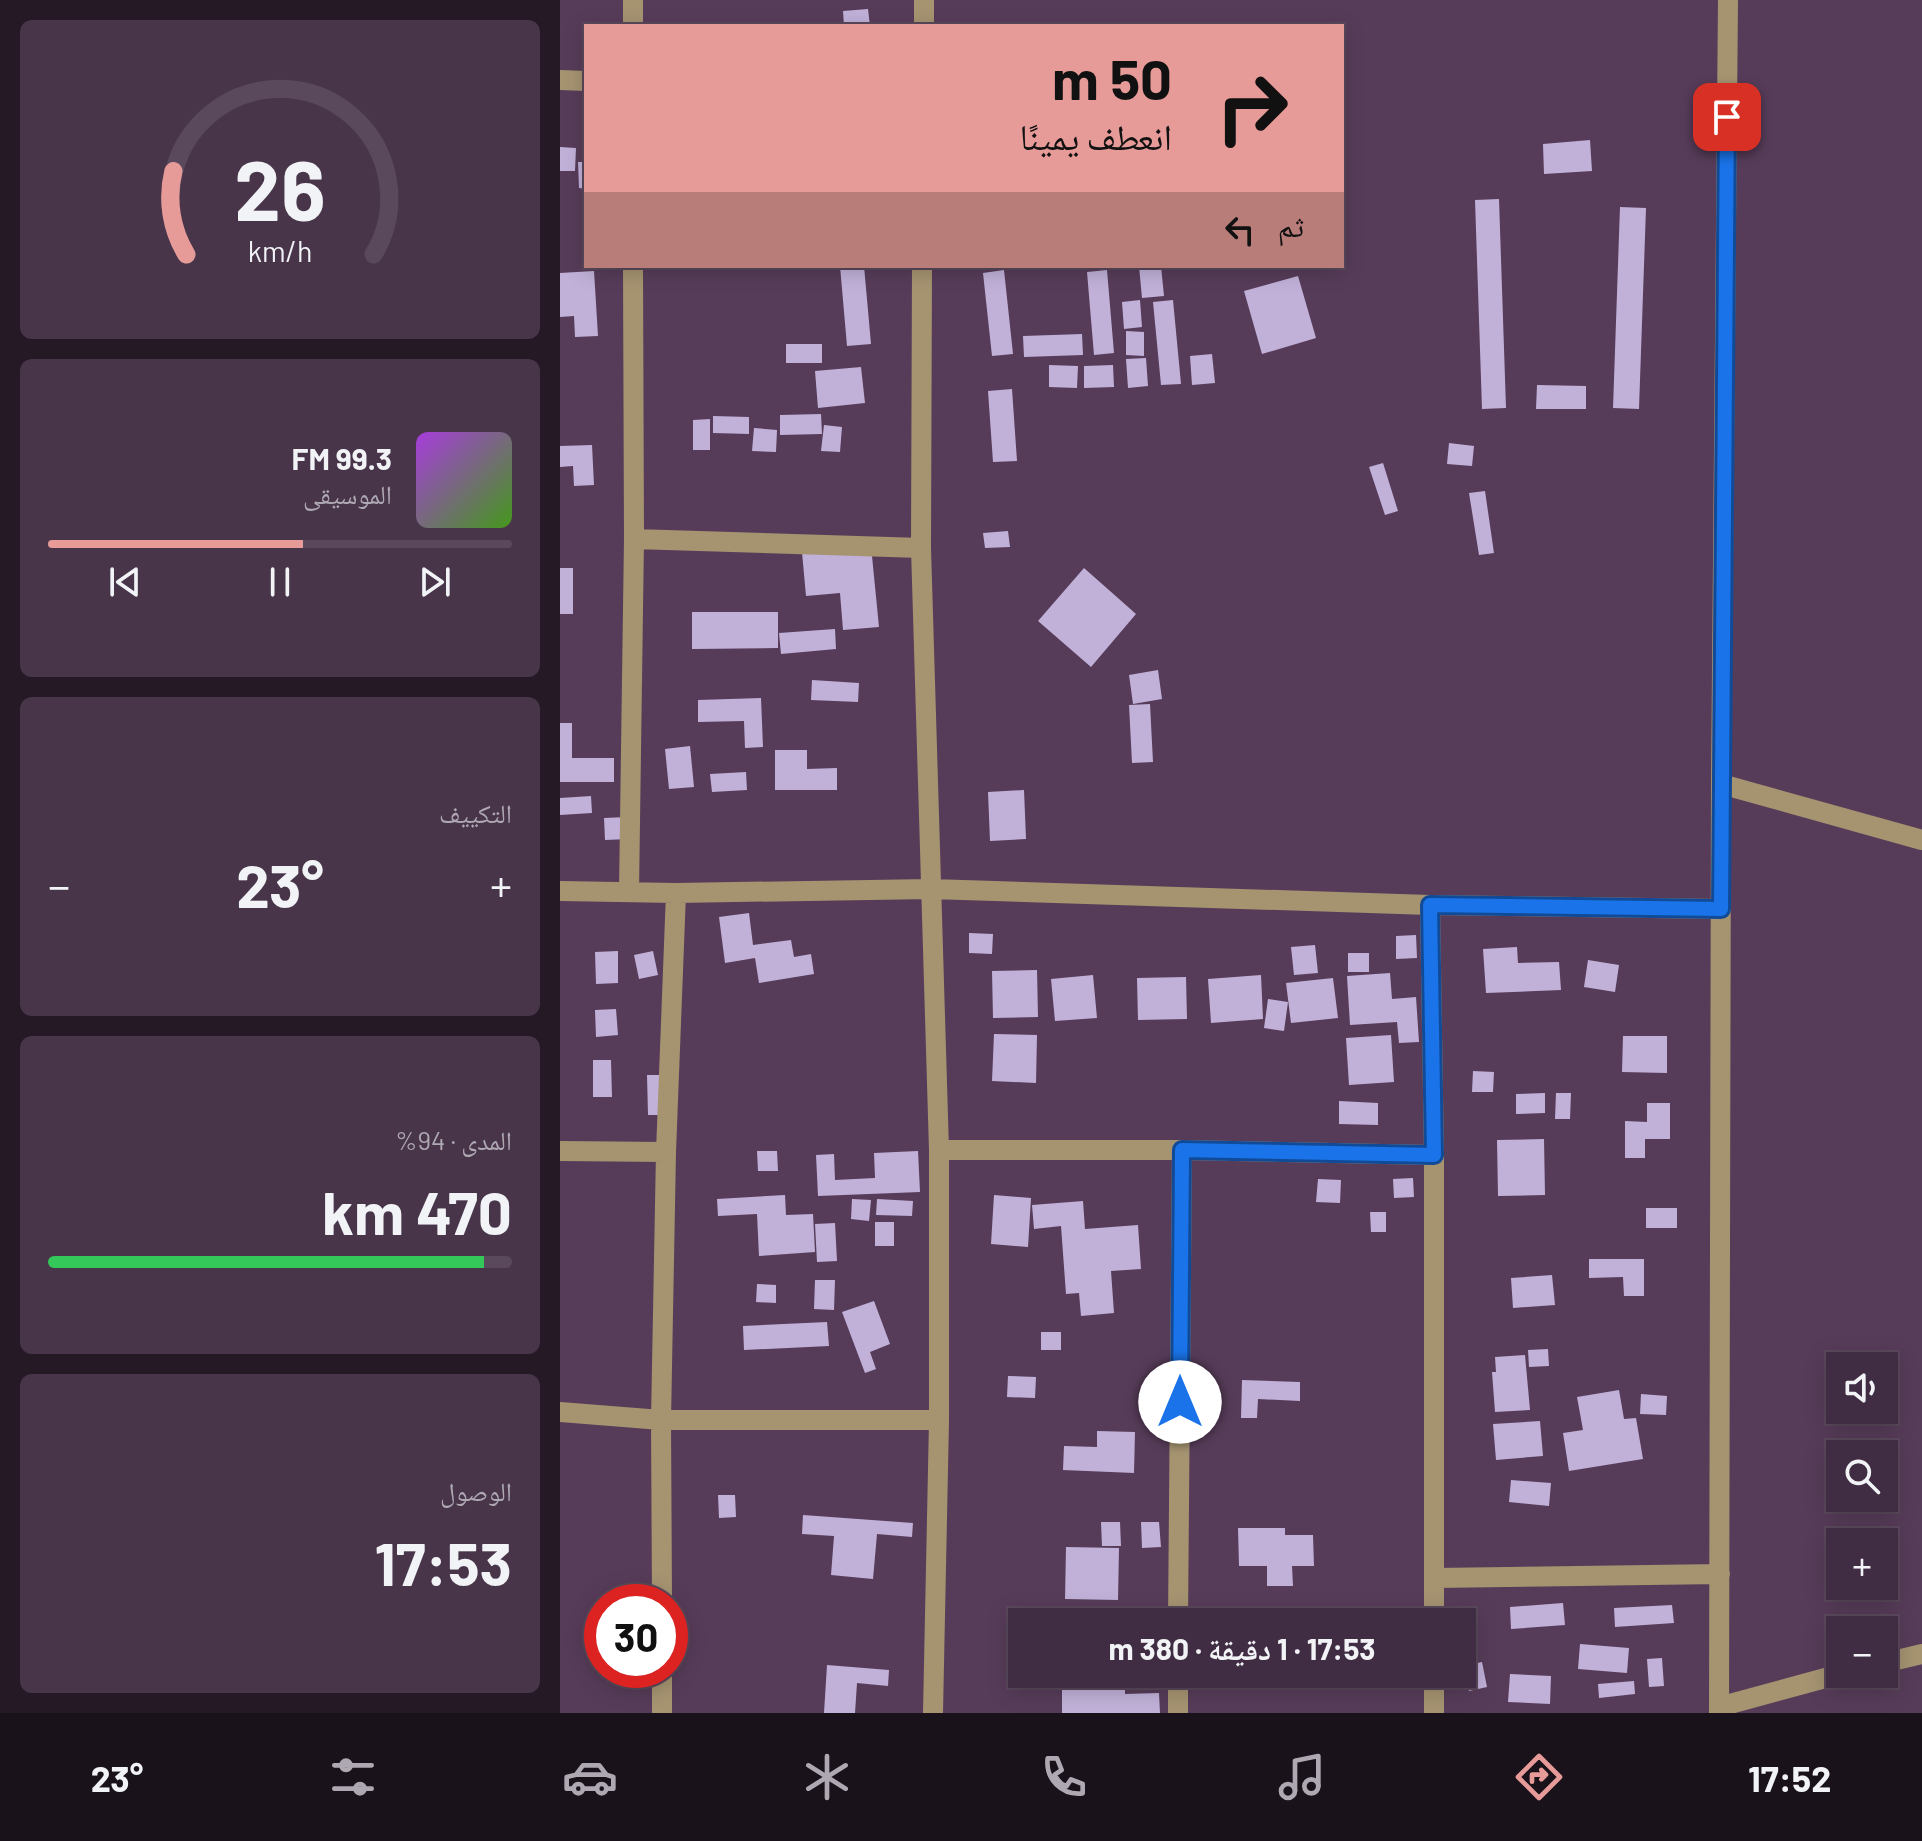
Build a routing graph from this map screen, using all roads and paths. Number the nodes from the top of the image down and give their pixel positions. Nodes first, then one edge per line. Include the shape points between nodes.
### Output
1 (633, 0) edge
2 (924, 0) edge
3 (1728, 0) edge
4 (633, 24) edge
5 (924, 24) edge
6 (560, 80) edge
7 (584, 81) edge
8 (633, 268) edge
9 (922, 268) edge
10 (634, 539) junction
11 (921, 548) junction
12 (1721, 784) junction
13 (1922, 840) edge
14 (931, 889) junction
15 (560, 891) edge
16 (629, 892) junction
17 (676, 893) junction
18 (1430, 905) junction
19 (1721, 909) junction
20 (939, 1150) junction
21 (1182, 1150) junction
22 (560, 1151) edge
23 (666, 1152) junction
24 (1434, 1155) junction
25 (560, 1412) edge
26 (661, 1420) junction
27 (939, 1420) junction
28 (1720, 1574) junction
29 (1434, 1578) junction
30 (662, 1584) edge
31 (1178, 1608) edge
32 (1434, 1608) edge
33 (1922, 1654) edge
34 (1898, 1660) edge
35 (1826, 1678) edge
36 (662, 1688) edge
37 (1178, 1688) edge
38 (1434, 1688) edge
39 (1719, 1710) edge
40 (662, 1713) edge
41 (933, 1713) edge
42 (1178, 1713) edge
43 (1434, 1713) edge

1 - 4 street
2 - 5 street
3 - 12 street
6 - 7 street
8 - 10 street
9 - 11 street
10 - 11 street
10 - 16 street
11 - 14 street
12 - 13 street
12 - 19 street
14 - 17 street
14 - 18 street
14 - 20 street
15 - 16 street
16 - 17 street
17 - 23 street
18 - 19 street
18 - 24 street
19 - 28 street
20 - 21 street
20 - 27 street
21 - 24 street
21 - 31 street
22 - 23 street
23 - 26 street
24 - 29 street
25 - 26 street
26 - 27 street
26 - 30 street
27 - 41 street
28 - 29 street
28 - 39 street
29 - 32 street
33 - 34 street
35 - 39 street
36 - 40 street
37 - 42 street
38 - 43 street

